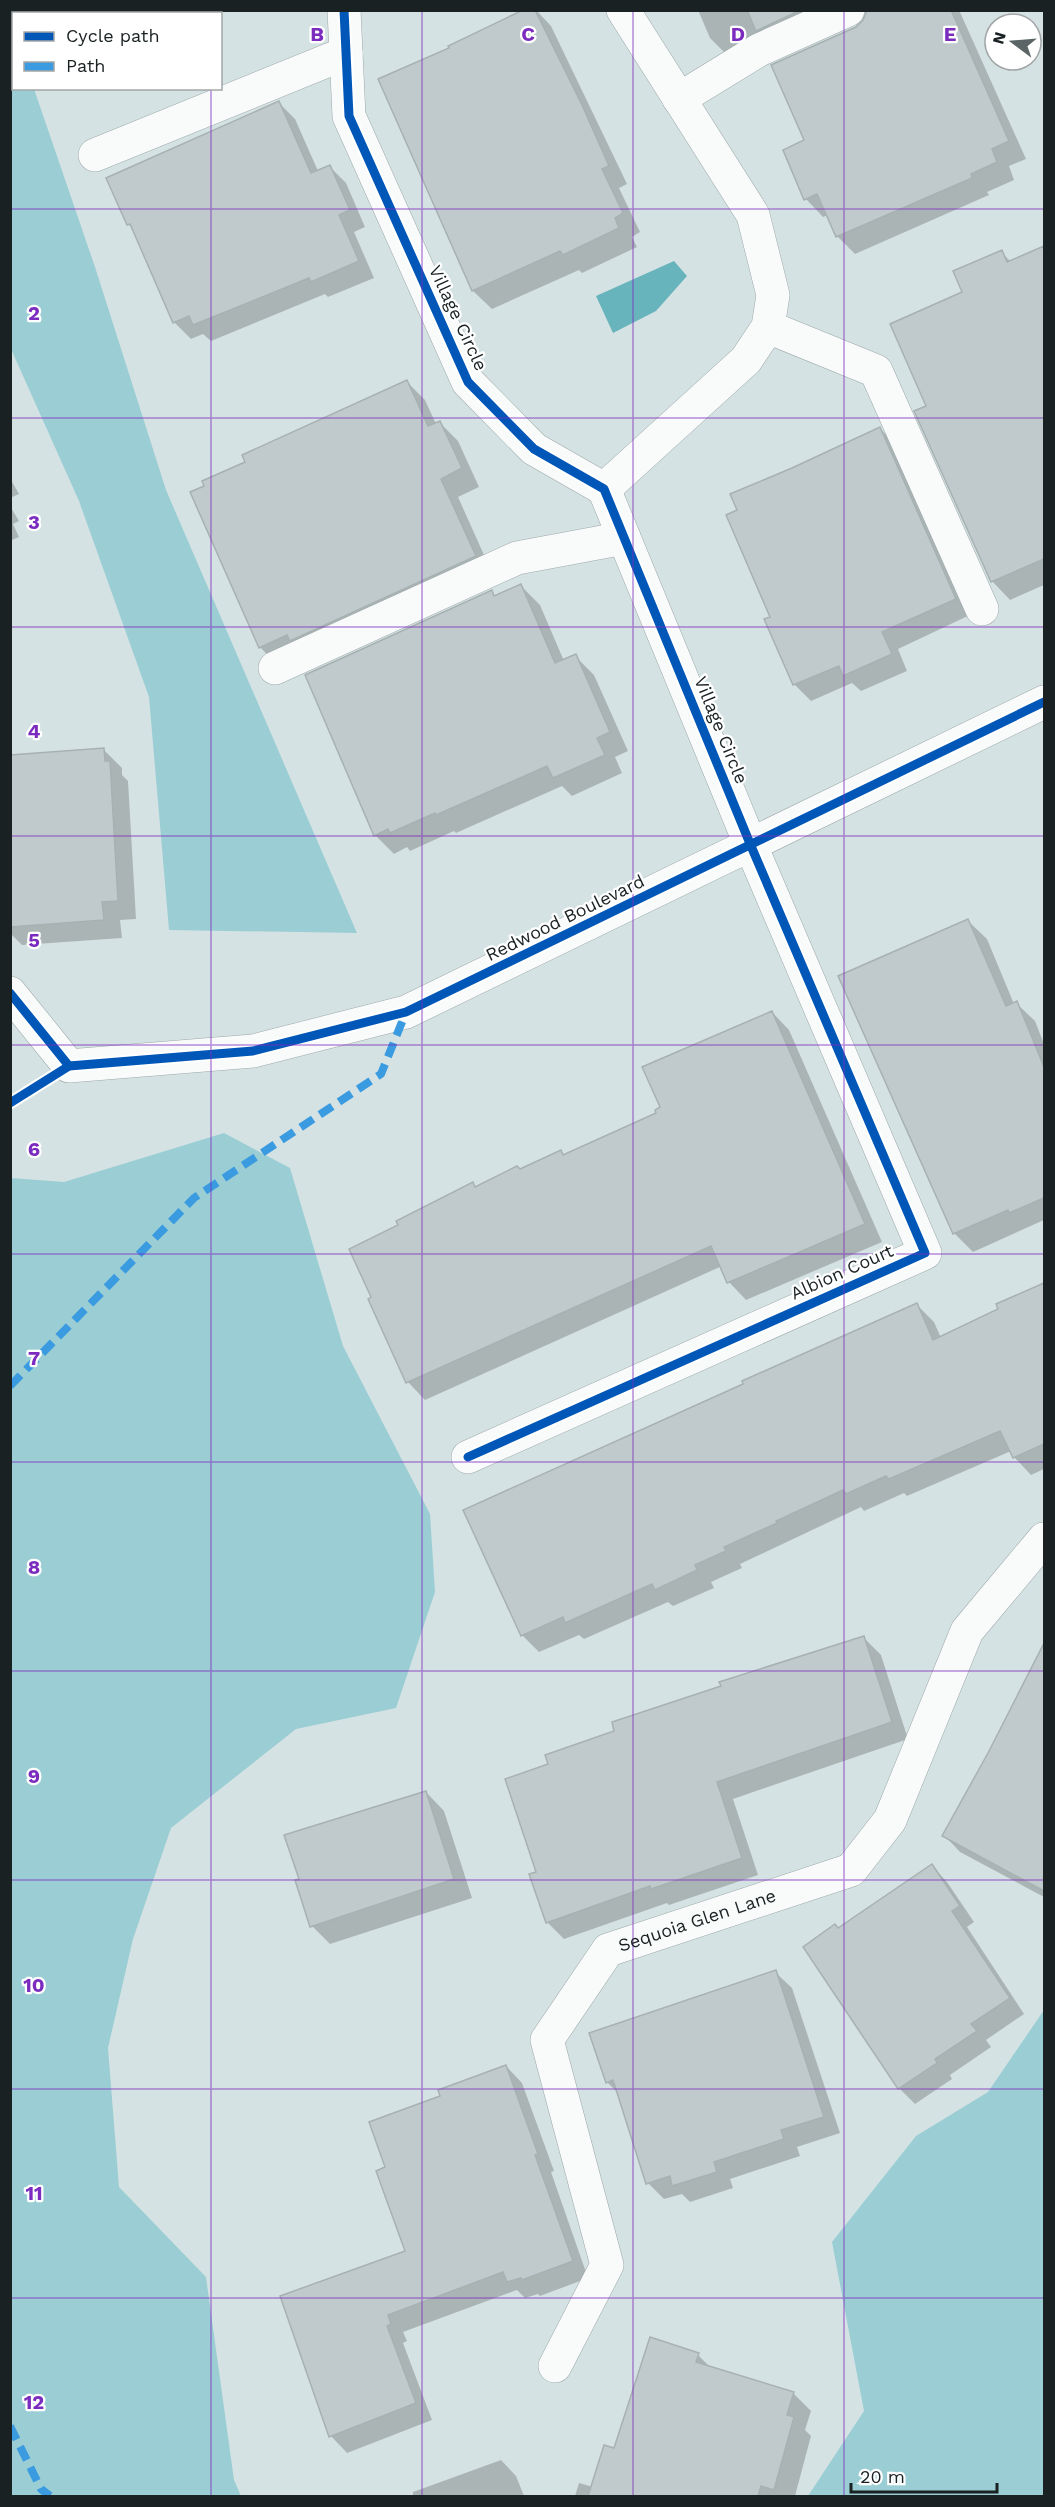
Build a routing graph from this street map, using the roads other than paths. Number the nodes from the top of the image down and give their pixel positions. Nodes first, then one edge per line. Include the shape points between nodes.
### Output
1 (344, 10) edge
2 (623, 10) edge
3 (848, 10) edge
4 (346, 53) junction
5 (679, 99) junction
6 (95, 155) dead end
7 (768, 327) junction
8 (604, 489) junction
9 (624, 538) junction
10 (981, 609) dead end
11 (275, 668) dead end
12 (1044, 702) edge
13 (751, 846) junction
14 (10, 993) edge
15 (468, 1457) dead end
16 (1044, 1539) edge
17 (555, 2366) dead end

1 - 4 street, Village Circle
2 - 5 street
3 - 5 street via 759,50
4 - 6 street
4 - 8 street, Village Circle via 349,116 468,382 534,449
5 - 7 street via 753,215 773,294
7 - 8 street via 746,360
7 - 10 street via 876,371
8 - 9 street, Village Circle
9 - 11 street via 517,558
9 - 13 street, Village Circle
12 - 13 street, Redwood Boulevard
13 - 14 street, Redwood Boulevard via 406,1012 253,1051 69,1066
13 - 15 street, Albion Court via 925,1253
16 - 17 street, Sequoia Glen Lane via 967,1631 890,1820 851,1870 608,1950 547,2040 607,2265

